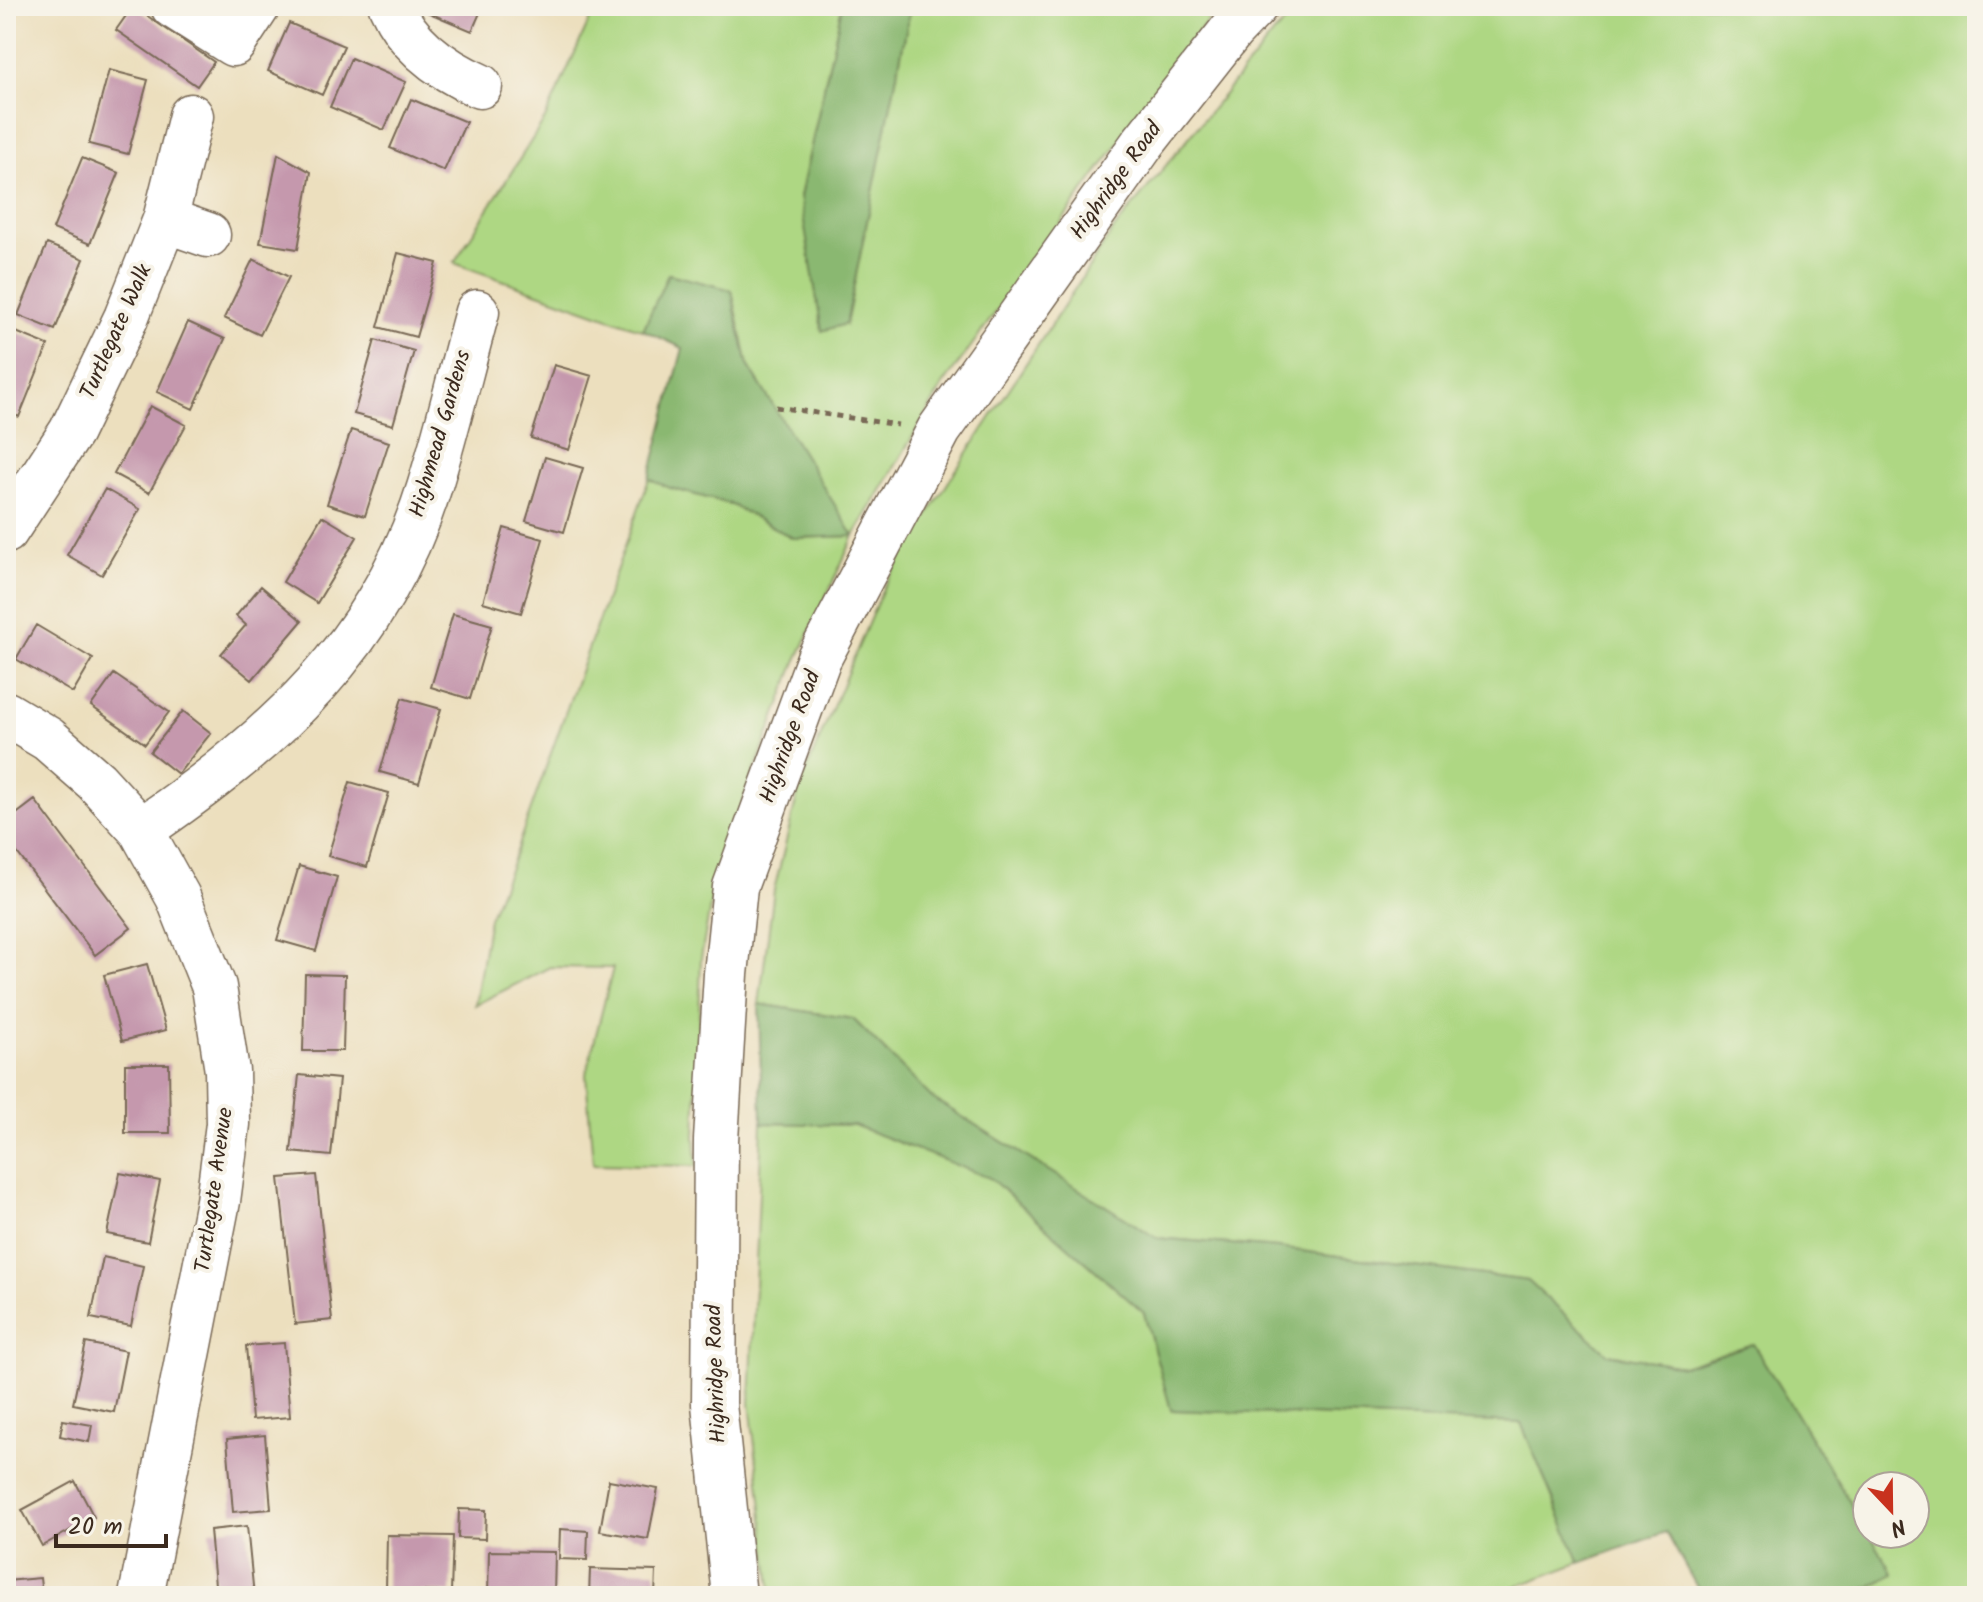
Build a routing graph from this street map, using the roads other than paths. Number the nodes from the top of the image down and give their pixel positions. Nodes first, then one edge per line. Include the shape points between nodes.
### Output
1 (173, 6) edge
2 (258, 6) edge
3 (391, 6) edge
4 (1255, 6) edge
5 (480, 86) dead end
6 (191, 116) dead end
7 (165, 220) junction
8 (208, 235) dead end
9 (477, 312) dead end
10 (6, 531) edge
11 (6, 714) edge
12 (141, 830) junction
13 (141, 1596) edge
14 (734, 1596) edge

1 - 2 street via 233,44
3 - 5 street via 400,27 419,48
4 - 14 street, Highridge Road via 1143,143 939,430 819,658 735,887 716,1140 714,1404
6 - 7 street, Turtlegate Walk
7 - 8 street
7 - 10 street, Turtlegate Walk via 126,318 71,432
9 - 12 street, Highmead Gardens via 429,490 377,604 297,708 241,757
11 - 12 street, Turtlegate Avenue via 48,739
12 - 13 street, Turtlegate Avenue via 178,897 214,987 227,1071 228,1124 218,1201

